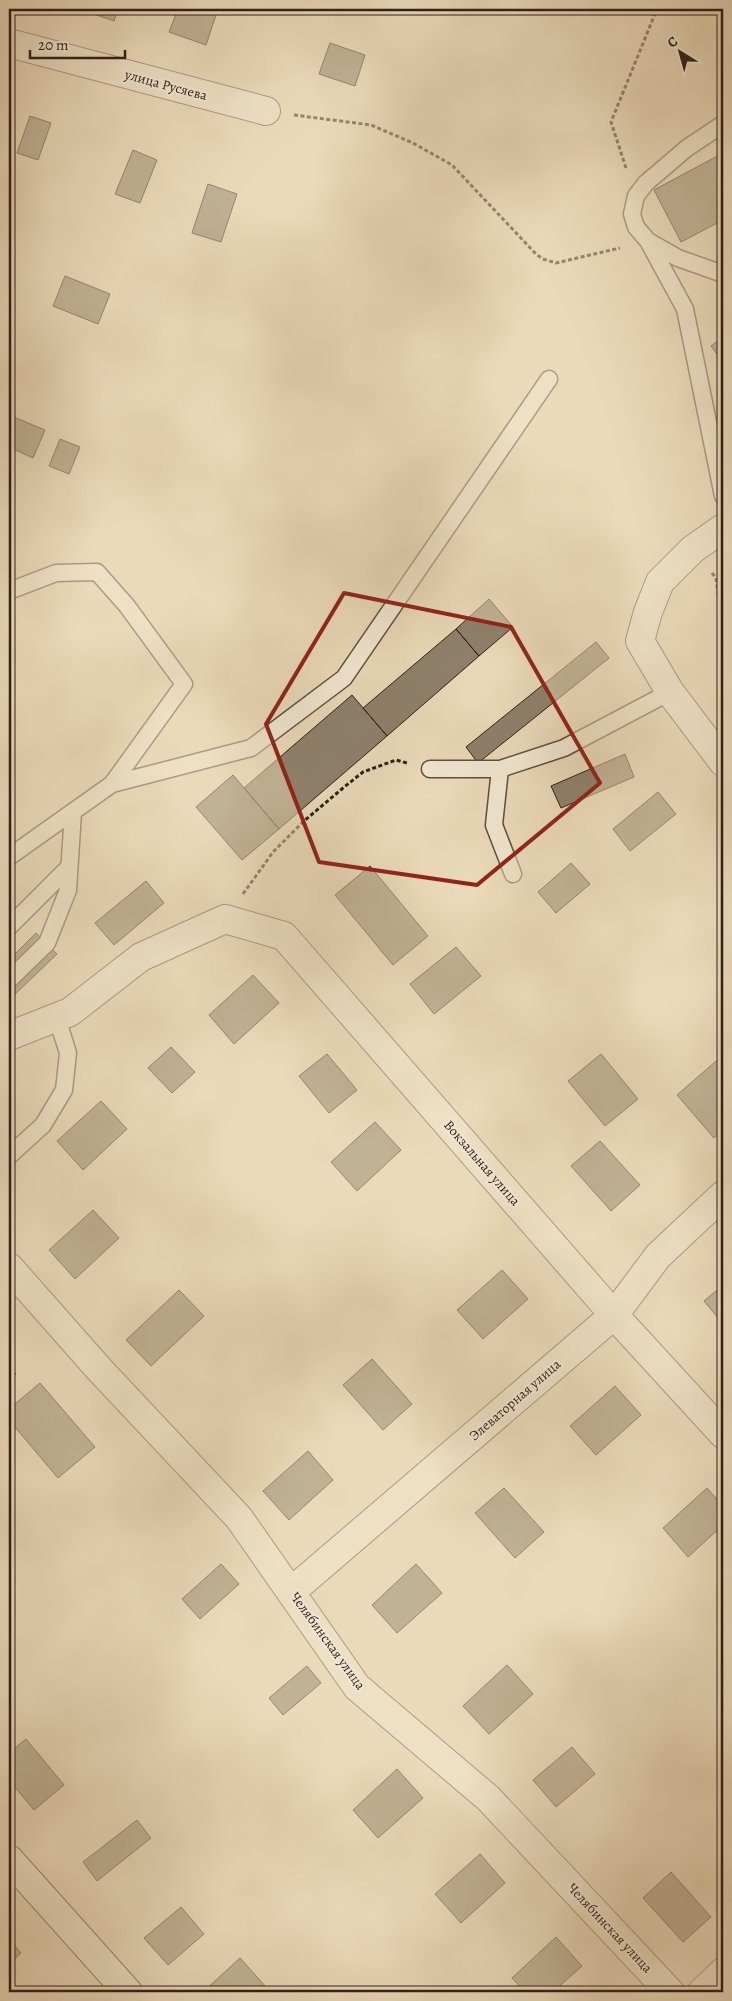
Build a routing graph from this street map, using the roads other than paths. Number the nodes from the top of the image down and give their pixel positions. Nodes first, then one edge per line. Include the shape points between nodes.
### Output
1 (9, 43) edge
2 (266, 111) road end
3 (723, 124) edge
4 (648, 241) junction
5 (723, 274) edge
6 (549, 379) dead end
7 (723, 496) edge
8 (723, 528) edge
9 (9, 591) edge
10 (670, 692) junction
11 (723, 762) edge
12 (430, 769) road end
13 (500, 769) junction
14 (112, 784) junction
15 (73, 812) junction
16 (9, 857) edge
17 (69, 867) junction
18 (513, 874) dead end
19 (9, 927) edge
20 (9, 980) edge
21 (57, 1018) junction
22 (9, 1036) edge
23 (9, 1156) edge
24 (723, 1195) edge
25 (9, 1267) edge
26 (614, 1315) junction
27 (723, 1434) edge
28 (292, 1591) junction
29 (9, 1859) edge
30 (723, 1972) edge
31 (128, 1992) edge
32 (670, 1992) edge
33 (702, 1992) edge

1 - 2 street, улица Русяева
3 - 4 lane via 687,148 646,183 636,196 632,214 636,227
4 - 5 lane via 678,258
4 - 7 lane via 685,309
6 - 14 lane via 344,678 251,748
8 - 10 street via 693,548 660,582 648,612 640,641
9 - 14 lane via 56,573 97,572 127,606 184,684
10 - 11 street
10 - 13 lane via 564,748
12 - 13 lane
13 - 18 lane via 494,825
14 - 15 lane
15 - 16 lane
15 - 17 lane
17 - 19 lane
17 - 20 lane via 68,890 47,943
21 - 22 street
21 - 23 lane via 68,1054 64,1090 43,1125
21 - 26 street, Вокзальная улица via 70,1012 141,957 225,919 284,936
24 - 26 street, Элеваторная улица via 658,1256
25 - 28 street, Челябинская улица via 99,1369 239,1518
26 - 27 street, Вокзальная улица
26 - 28 street, Элеваторная улица
28 - 32 street, Челябинская улица via 357,1687 488,1798
29 - 31 street
30 - 33 street

